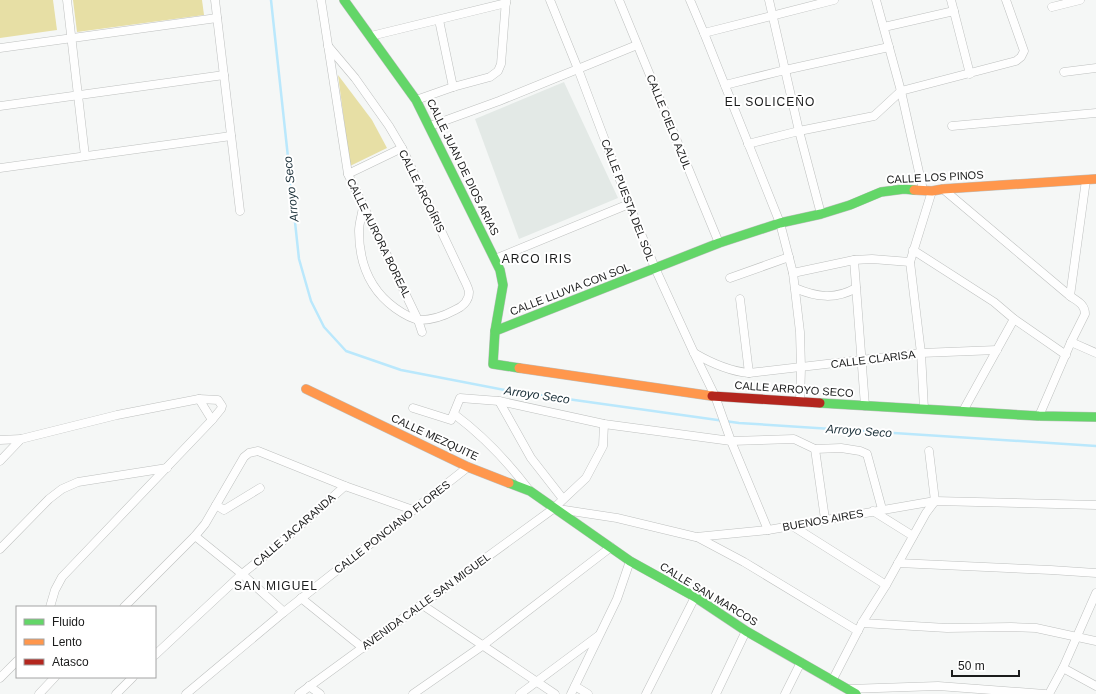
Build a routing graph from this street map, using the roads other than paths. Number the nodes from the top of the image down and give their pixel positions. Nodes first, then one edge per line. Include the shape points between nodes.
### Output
1 (66, 0) edge
2 (214, 0) edge
3 (321, 0) edge
4 (344, 0) edge
5 (550, 0) edge
6 (619, 0) edge
7 (690, 0) edge
8 (769, 0) edge
9 (834, 0) edge
10 (876, 0) edge
11 (951, 0) edge
12 (1006, 0) edge
13 (1080, 0) edge
14 (506, 2) edge
15 (1052, 7) dead end
16 (954, 11) junction
17 (773, 16) junction
18 (217, 18) junction
19 (439, 20) junction
20 (884, 26) junction
21 (704, 33) junction
22 (371, 36) junction
23 (72, 38) junction
24 (637, 45) junction
25 (328, 46) junction
26 (889, 47) junction
27 (0, 48) edge
28 (578, 68) junction
29 (1096, 68) edge
30 (784, 70) junction
31 (1064, 72) dead end
32 (970, 74) junction
33 (224, 75) junction
34 (725, 85) junction
35 (453, 87) junction
36 (901, 91) junction
37 (78, 95) junction
38 (416, 100) junction
39 (0, 106) edge
40 (1096, 112) edge
41 (430, 126) junction
42 (952, 126) dead end
43 (799, 131) junction
44 (231, 136) junction
45 (748, 144) junction
46 (402, 148) junction
47 (85, 156) junction
48 (0, 168) edge
49 (348, 174) junction
50 (1096, 179) edge
51 (1086, 180) junction
52 (943, 189) junction
53 (928, 191) junction
54 (629, 204) junction
55 (363, 207) junction
56 (240, 211) dead end
57 (821, 214) junction
58 (780, 223) junction
59 (719, 243) junction
60 (913, 250) junction
61 (789, 257) junction
62 (495, 259) junction
63 (854, 260) junction
64 (910, 262) junction
65 (655, 268) junction
66 (793, 273) junction
67 (730, 278) dead end
68 (795, 288) junction
69 (856, 288) junction
70 (1070, 296) junction
71 (740, 299) dead end
72 (1014, 319) junction
73 (418, 320) junction
74 (495, 331) junction
75 (422, 332) dead end
76 (1071, 342) junction
77 (997, 350) junction
78 (694, 353) junction
79 (921, 353) junction
80 (1096, 353) edge
81 (1066, 355) junction
82 (862, 360) junction
83 (493, 364) joint
84 (801, 368) junction
85 (748, 373) junction
86 (306, 389) dead end
87 (199, 399) junction
88 (717, 400) junction
89 (499, 402) junction
90 (800, 402) junction
91 (865, 406) junction
92 (413, 408) dead end
93 (924, 409) junction
94 (962, 411) junction
95 (1039, 416) junction
96 (453, 417) junction
97 (1096, 418) edge
98 (212, 420) junction
99 (604, 424) junction
100 (21, 439) junction
101 (0, 440) edge
102 (731, 441) junction
103 (815, 449) junction
104 (929, 451) dead end
105 (0, 461) edge
106 (468, 467) junction
107 (167, 468) junction
108 (345, 486) junction
109 (260, 488) dead end
110 (530, 491) junction
111 (563, 499) junction
112 (935, 501) junction
113 (216, 505) junction
114 (1096, 505) edge
115 (553, 509) junction
116 (882, 509) junction
117 (413, 510) junction
118 (873, 511) junction
119 (825, 519) junction
120 (791, 525) junction
121 (768, 530) junction
122 (195, 536) junction
123 (913, 536) junction
124 (696, 537) junction
125 (611, 547) junction
126 (0, 549) edge
127 (630, 561) junction
128 (898, 563) junction
129 (1096, 573) edge
130 (242, 574) junction
131 (886, 585) junction
132 (1096, 593) edge
133 (695, 597) junction
134 (301, 598) junction
135 (421, 604) junction
136 (50, 606) edge
137 (125, 606) edge
138 (284, 612) junction
139 (862, 623) junction
140 (746, 631) junction
141 (858, 631) junction
142 (599, 636) junction
143 (1077, 638) junction
144 (1096, 641) edge
145 (482, 646) junction
146 (363, 648) junction
147 (156, 654) edge
148 (16, 662) edge
149 (800, 662) junction
150 (1063, 668) junction
151 (0, 678) edge
152 (55, 678) edge
153 (132, 678) edge
154 (832, 681) junction
155 (537, 682) junction
156 (309, 686) junction
157 (575, 686) junction
158 (1096, 686) edge
159 (847, 689) junction
160 (39, 694) edge
161 (116, 694) edge
162 (186, 694) edge
163 (298, 694) edge
164 (320, 694) edge
165 (413, 694) edge
166 (520, 694) edge
167 (555, 694) edge
168 (571, 694) edge
169 (588, 694) edge
170 (646, 694) edge
171 (716, 694) edge
172 (785, 694) edge
173 (856, 694) edge
174 (1045, 694) edge
175 (1049, 694) edge

1 - 23 street
2 - 18 street
3 - 25 street, CALLE AURORA BOREAL
4 - 22 street, CALLE JUAN DE DIOS ARIAS
5 - 28 street, CALLE PUESTA DEL SOL
6 - 24 street, CALLE CIELO AZUL
7 - 21 street
8 - 17 street
9 - 17 street
10 - 20 street
11 - 16 street
12 - 32 street via 1024,51 1016,61
13 - 15 street
14 - 19 street
14 - 35 street via 498,71 490,76
16 - 20 street
16 - 32 street
17 - 21 street
17 - 30 street
18 - 23 street
18 - 33 street
19 - 22 street
19 - 35 street
20 - 26 street
21 - 34 street
22 - 38 street, CALLE JUAN DE DIOS ARIAS
23 - 27 street
23 - 37 street
24 - 28 street
24 - 59 street, CALLE CIELO AZUL
25 - 46 street, CALLE ARCOÍRIS via 378,108
25 - 49 street, CALLE AURORA BOREAL
26 - 30 street
26 - 36 street
28 - 41 street
28 - 54 street, CALLE PUESTA DEL SOL
29 - 31 street
30 - 34 street
30 - 43 street
32 - 36 street
33 - 37 street
33 - 44 street
34 - 45 street
35 - 38 street
36 - 43 street via 874,116
36 - 53 street
37 - 39 street
37 - 47 street
38 - 41 street, CALLE JUAN DE DIOS ARIAS
40 - 42 street
41 - 62 street, CALLE JUAN DE DIOS ARIAS
43 - 45 street
43 - 57 street
44 - 47 street
44 - 56 street
45 - 58 street
46 - 49 street
46 - 73 street, CALLE ARCOÍRIS via 469,292 462,306 445,315
47 - 48 street
49 - 55 street, CALLE AURORA BOREAL
50 - 51 street, CALLE LOS PINOS
51 - 52 street, CALLE LOS PINOS
51 - 70 street
52 - 53 street, CALLE LOS PINOS
52 - 70 street
53 - 57 street, CALLE LOS PINOS via 904,189 881,192
53 - 60 street
54 - 62 street
54 - 65 street, CALLE PUESTA DEL SOL
55 - 73 street, CALLE AURORA BOREAL
55 - 73 street via 359,229 360,244 365,270 374,289 402,313
57 - 58 street, CALLE LOS PINOS
58 - 59 street
58 - 61 street
59 - 65 street
60 - 64 street
60 - 72 street via 994,302
61 - 66 street
61 - 67 street
62 - 74 street, CALLE JUAN DE DIOS ARIAS via 503,285
63 - 64 street
63 - 66 street
63 - 69 street
64 - 79 street
65 - 74 street, CALLE LLUVIA CON SOL
65 - 78 street, CALLE PUESTA DEL SOL
66 - 68 street
68 - 69 street via 812,295 832,296 847,294
68 - 84 street
69 - 82 street
70 - 76 street via 1085,309
71 - 85 street
72 - 77 street
72 - 81 street
73 - 75 street, CALLE AURORA BOREAL
74 - 83 street, CALLE JUAN DE DIOS ARIAS
76 - 80 street
76 - 81 street
77 - 79 street, CALLE CLARISA
77 - 94 street
78 - 85 street, CALLE CLARISA via 728,370
78 - 88 street, CALLE PUESTA DEL SOL
79 - 82 street, CALLE CLARISA
79 - 93 street
81 - 95 street
82 - 84 street, CALLE CLARISA
82 - 91 street
83 - 88 street, CALLE ARROYO SECO
84 - 85 street, CALLE CLARISA
84 - 90 street
86 - 106 street, CALLE MEZQUITE
87 - 98 street
87 - 98 street via 215,399 220,402 221,409
87 - 100 street via 117,415
88 - 90 street, CALLE ARROYO SECO
88 - 102 street, CALLE PUESTA DEL SOL
89 - 96 street via 460,398
89 - 99 street
89 - 111 street via 530,458
90 - 91 street, CALLE ARROYO SECO
91 - 93 street, CALLE ARROYO SECO
92 - 96 street
93 - 94 street, CALLE ARROYO SECO
94 - 95 street, CALLE ARROYO SECO
95 - 97 street, CALLE ARROYO SECO
96 - 110 street via 471,427 517,473
98 - 107 street
99 - 102 street
99 - 111 street, AVENIDA CALLE SAN MIGUEL via 603,446 586,478
100 - 101 street
100 - 105 street
102 - 103 street via 794,439
102 - 121 street, CALLE PUESTA DEL SOL
103 - 116 street via 841,448 867,454
103 - 119 street
104 - 112 street
106 - 110 street, CALLE MEZQUITE
106 - 117 street, CALLE PONCIANO FLORES
107 - 126 street via 78,482 62,489
107 - 136 street via 62,577
108 - 113 street via 258,451 244,457
108 - 117 street
108 - 130 street, CALLE JACARANDA
109 - 113 street via 224,510
110 - 115 street, CALLE MEZQUITE
111 - 115 street, AVENIDA CALLE SAN MIGUEL
112 - 114 street, BUENOS AIRES
112 - 116 street, BUENOS AIRES
112 - 123 street
113 - 122 street
115 - 124 street, BUENOS AIRES via 617,518
115 - 125 street, CALLE SAN MARCOS
115 - 135 street, AVENIDA CALLE SAN MIGUEL
116 - 118 street, BUENOS AIRES
117 - 134 street, CALLE PONCIANO FLORES
118 - 119 street, BUENOS AIRES
118 - 123 street
119 - 120 street, BUENOS AIRES
120 - 121 street, BUENOS AIRES
120 - 131 street
121 - 124 street, BUENOS AIRES
122 - 130 street
122 - 137 street
123 - 128 street
124 - 141 street via 744,562
125 - 127 street, CALLE SAN MARCOS
125 - 145 street
127 - 133 street, CALLE SAN MARCOS
127 - 142 street via 617,599
128 - 129 street
128 - 131 street
130 - 138 street
130 - 147 street, CALLE JACARANDA
131 - 139 street
132 - 143 street
133 - 140 street, CALLE SAN MARCOS
133 - 170 street
134 - 138 street, CALLE PONCIANO FLORES
134 - 146 street
135 - 145 street
135 - 146 street, AVENIDA CALLE SAN MIGUEL
138 - 162 street, CALLE PONCIANO FLORES
139 - 141 street
139 - 143 street via 947,628 1036,628
140 - 149 street, CALLE SAN MARCOS
140 - 171 street
141 - 154 street
142 - 155 street
142 - 157 street
143 - 144 street
143 - 150 street
145 - 155 street
145 - 165 street
146 - 156 street, AVENIDA CALLE SAN MIGUEL
148 - 151 street
149 - 154 street, CALLE SAN MARCOS
149 - 172 street
150 - 158 street
150 - 175 street
152 - 160 street
153 - 161 street
154 - 159 street, CALLE SAN MARCOS
155 - 166 street
155 - 167 street
156 - 163 street, AVENIDA CALLE SAN MIGUEL
156 - 164 street
157 - 168 street
157 - 169 street
159 - 173 street, CALLE SAN MARCOS
159 - 174 street via 938,686

